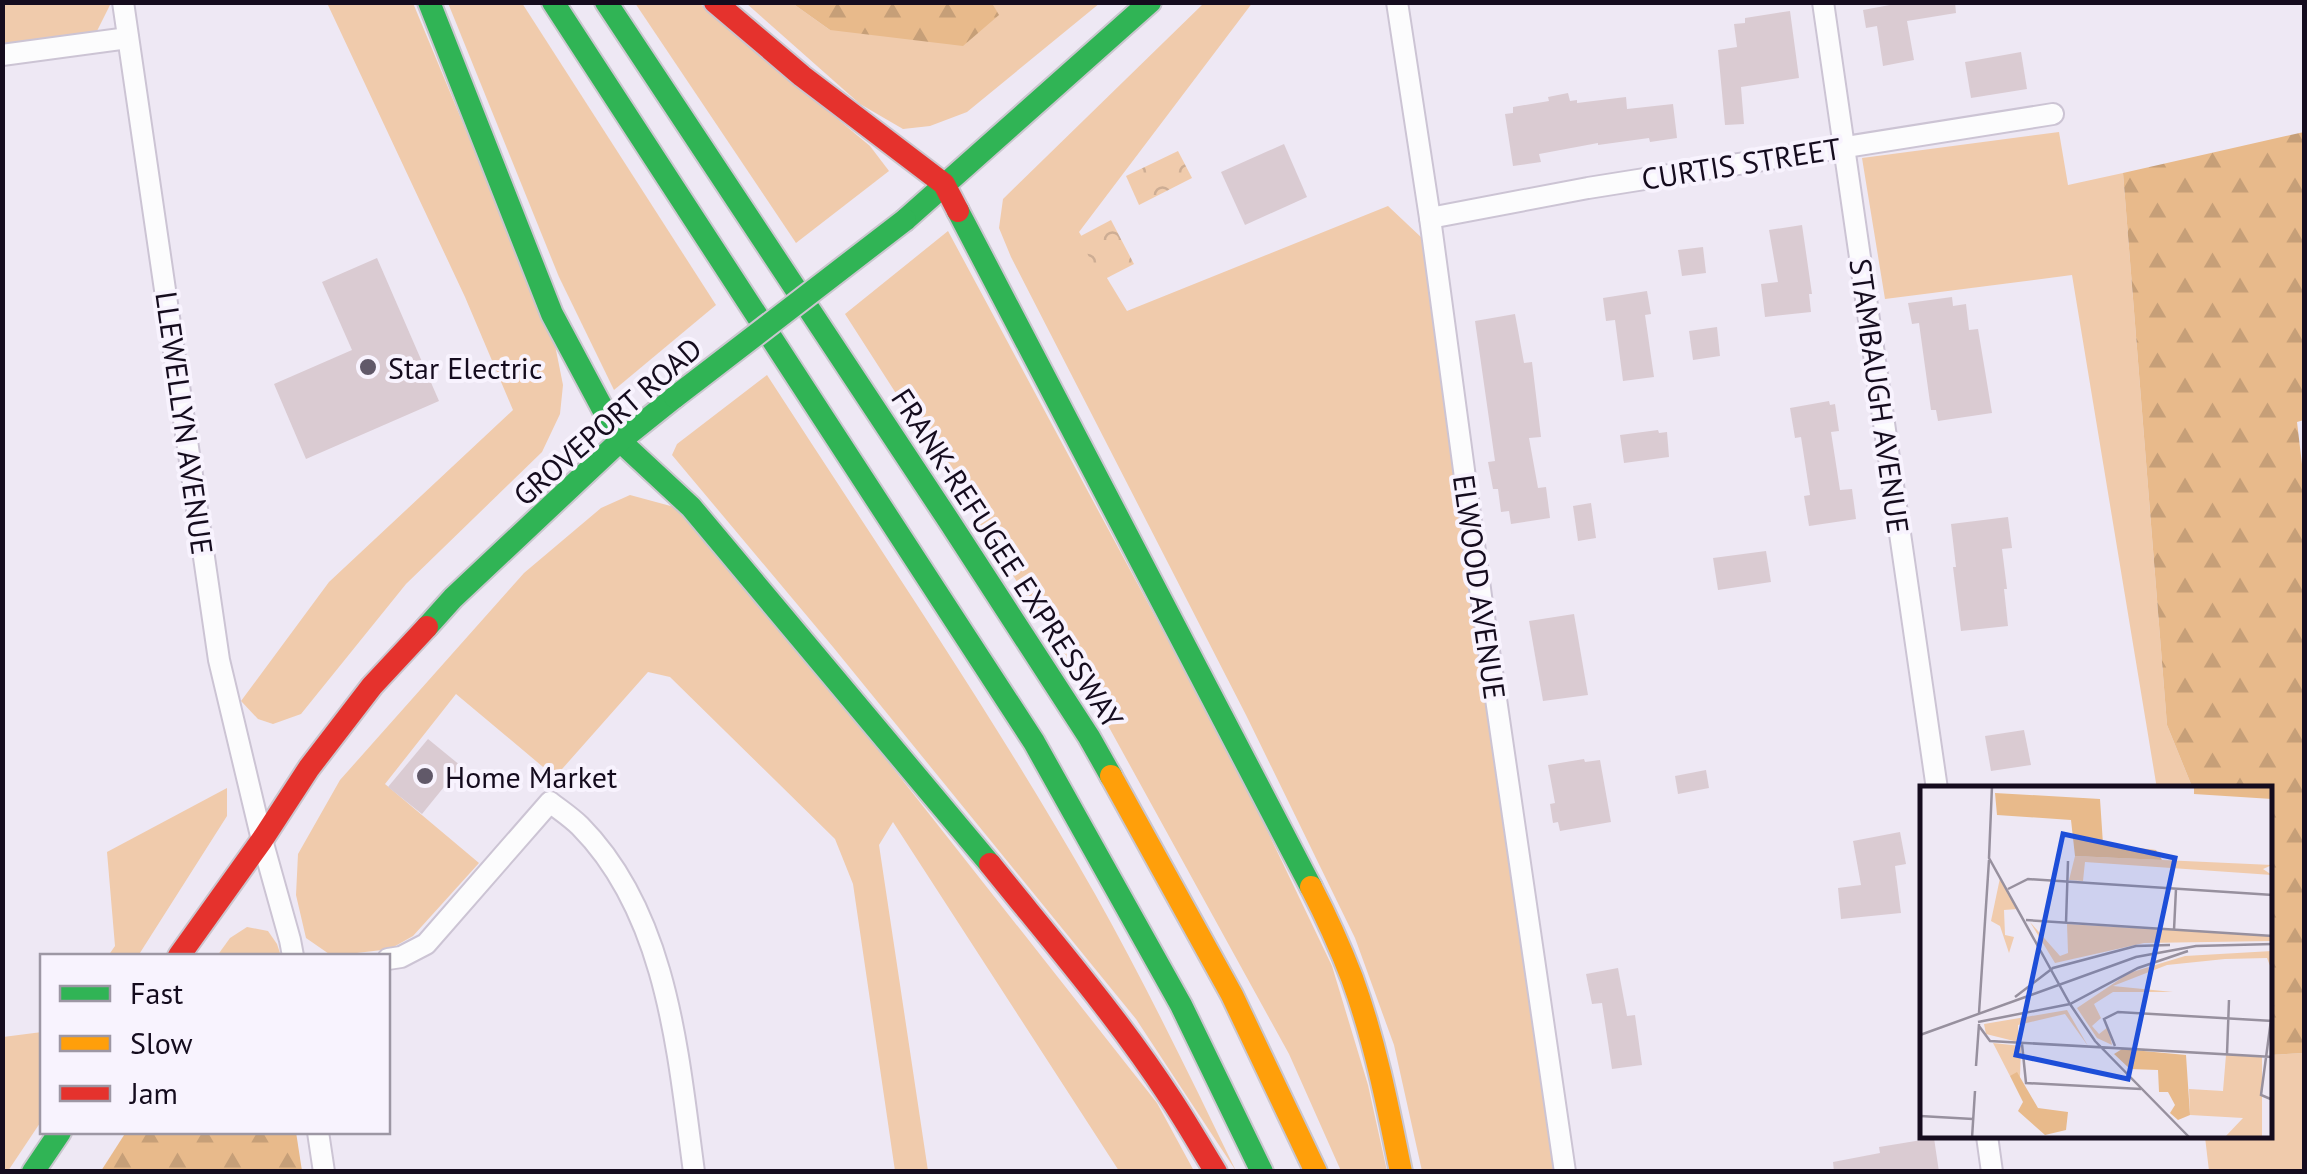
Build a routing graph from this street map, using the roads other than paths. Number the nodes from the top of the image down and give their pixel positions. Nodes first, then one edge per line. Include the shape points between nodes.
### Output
1 (123, 2) edge
2 (429, 2) edge
3 (552, 2) edge
4 (606, 2) edge
5 (715, 2) edge
6 (1150, 2) edge
7 (1397, 2) edge
8 (1823, 2) edge
9 (128, 38) junction
10 (2, 55) edge
11 (2053, 114) dead end
12 (1844, 147) junction
13 (944, 184) junction
14 (1430, 218) junction
15 (620, 441) junction
16 (1937, 786) edge
17 (262, 840) junction
18 (179, 954) edge
19 (293, 954) edge
20 (390, 959) edge
21 (59, 1134) edge
22 (318, 1134) edge
23 (1987, 1139) edge
24 (33, 1172) edge
25 (324, 1172) edge
26 (694, 1172) edge
27 (1216, 1172) edge
28 (1262, 1172) edge
29 (1316, 1172) edge
30 (1401, 1172) edge
31 (1565, 1172) edge
32 (1992, 1172) edge

1 - 9 street, LLEWELLYN AVENUE
2 - 15 main road via 552,314
3 - 28 main road via 1034,742 1181,1004
4 - 29 main road, FRANK-REFUGEE EXPRESSWAY via 1089,737 1232,995
5 - 13 main road
6 - 13 main road, GROVEPORT ROAD
7 - 14 street, ELWOOD AVENUE
8 - 12 street, STAMBAUGH AVENUE
9 - 10 street
9 - 17 street, LLEWELLYN AVENUE via 219,660
11 - 12 street, CURTIS STREET
12 - 14 street, CURTIS STREET
12 - 16 street, STAMBAUGH AVENUE
13 - 15 main road, GROVEPORT ROAD, bridge
13 - 30 main road via 1321,907 1367,1024
14 - 31 street, ELWOOD AVENUE
15 - 17 main road, GROVEPORT ROAD via 453,598 372,686
15 - 27 main road via 692,507 961,828 1129,1041
17 - 18 main road, GROVEPORT ROAD
17 - 19 street, LLEWELLYN AVENUE
20 - 26 street via 426,944 550,802 602,853 645,928 669,1008
21 - 24 main road
22 - 25 street
23 - 32 street

